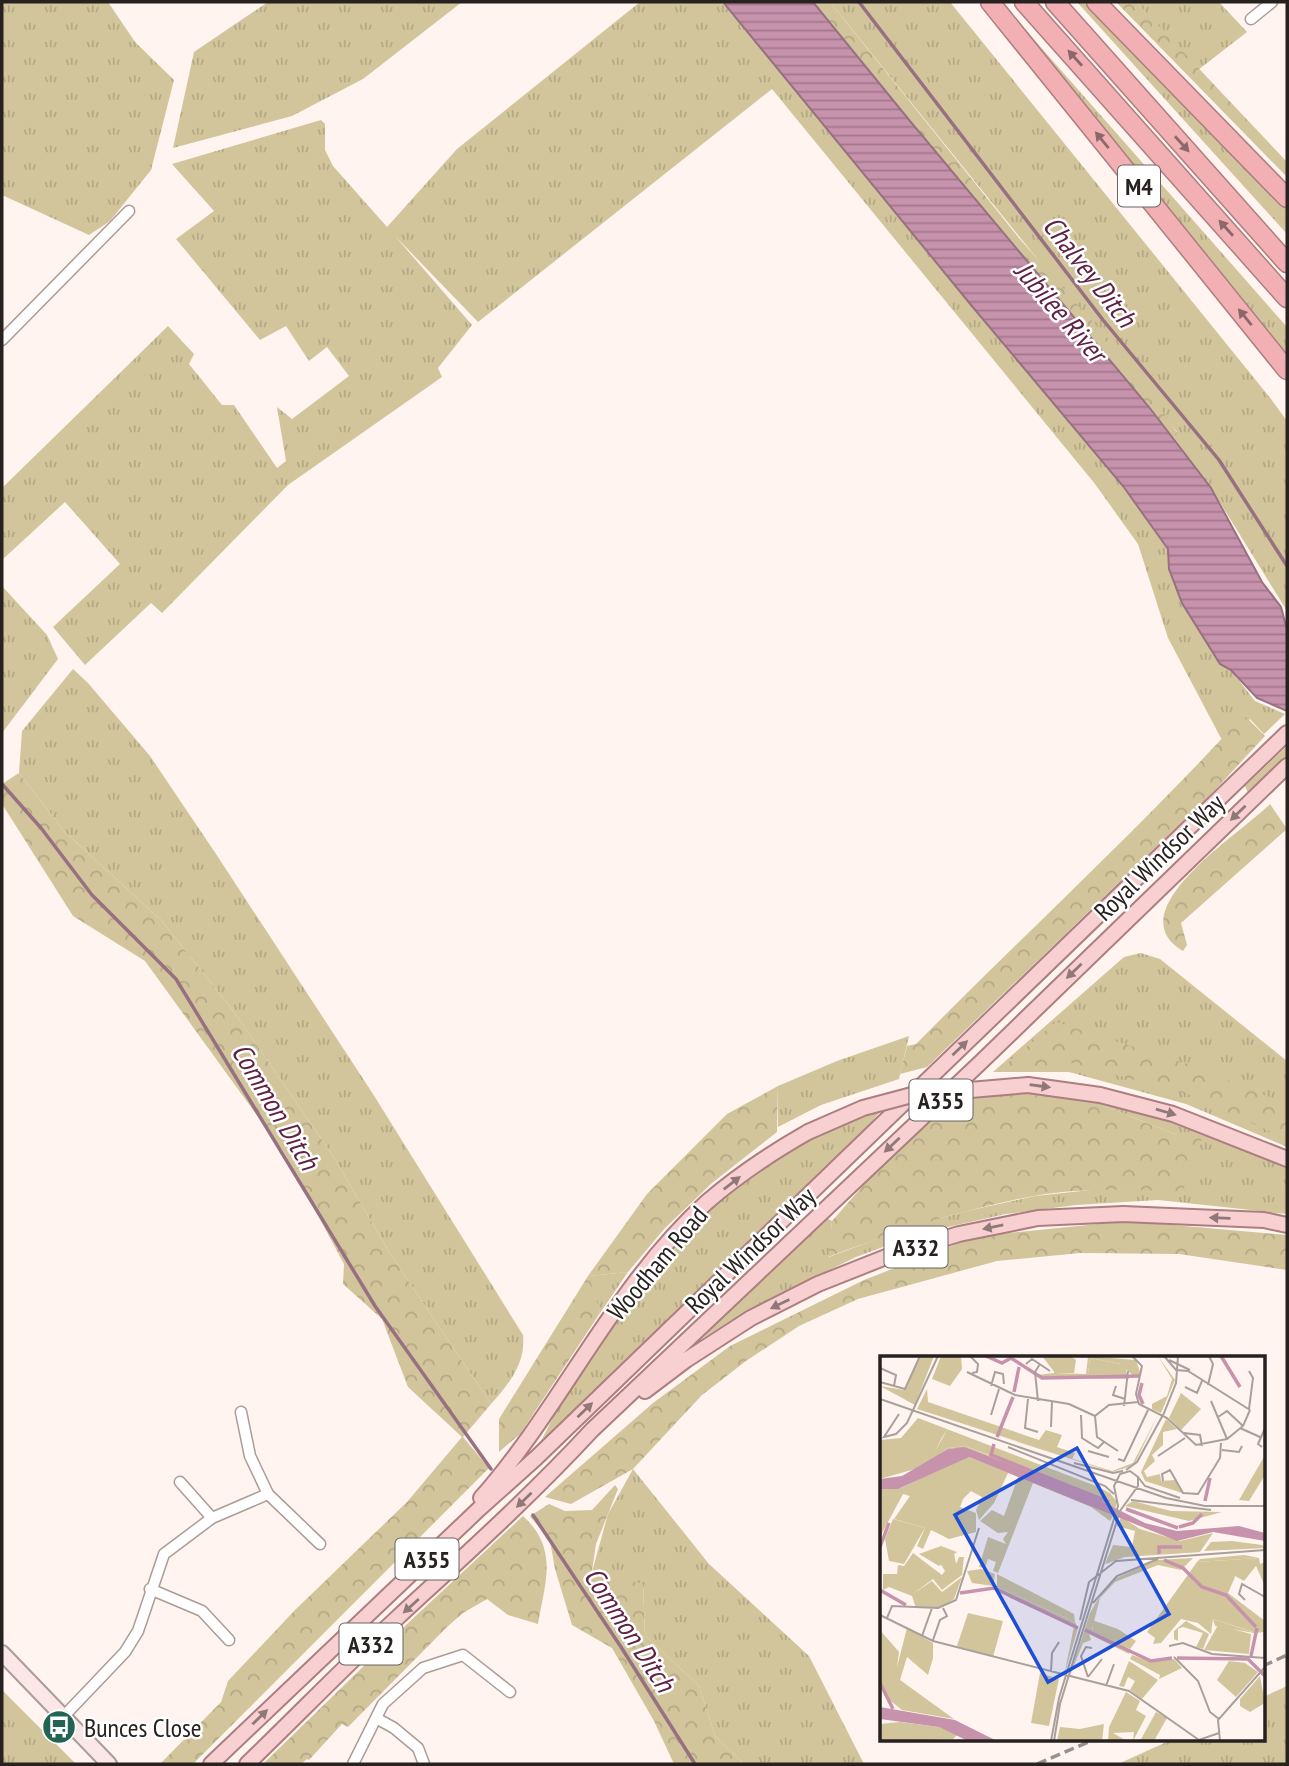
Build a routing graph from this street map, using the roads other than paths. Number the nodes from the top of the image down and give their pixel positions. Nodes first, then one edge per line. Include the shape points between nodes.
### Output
1 (990, 2) edge
2 (1024, 2) edge
3 (1055, 2) edge
4 (1096, 2) edge
5 (1272, 2) edge
6 (1251, 19) dead end
7 (1287, 198) edge
8 (129, 211) dead end
9 (1287, 263) edge
10 (1287, 298) edge
11 (2, 340) edge
12 (1287, 370) edge
13 (1287, 733) edge
14 (1287, 766) edge
15 (1287, 1159) edge
16 (1287, 1225) edge
17 (241, 1412) dead end
18 (592, 1430) junction
19 (180, 1482) dead end
20 (268, 1494) junction
21 (477, 1506) junction
22 (212, 1518) junction
23 (320, 1544) dead end
24 (150, 1589) junction
25 (374, 1609) joint
26 (229, 1640) dead end
27 (2, 1653) edge
28 (510, 1692) dead end
29 (64, 1716) junction
30 (376, 1718) junction
31 (109, 1764) edge
32 (211, 1764) edge
33 (247, 1764) edge
34 (353, 1764) edge
35 (424, 1764) edge

12 -> 1 highway, M4
10 -> 2 highway, M4
3 -> 9 highway, M4
4 - 7 highway
5 - 6 street
8 - 11 street
21 -> 13 main road, Royal Windsor Way / A355 via 536,1458
14 -> 18 main road, Royal Windsor Way / A355
21 -> 15 main road, Woodham Road, bridge via 607,1322 707,1202 808,1132 863,1108 912,1095 1028,1085 1100,1095 1173,1114
16 -> 18 main road, A332 via 1123,1214 1038,1218 959,1234 818,1284 751,1318
17 - 20 street via 250,1457
18 -> 33 main road, Royal Windsor Way / A332 via 497,1527
19 - 22 street
20 - 22 street
20 - 23 street
21 - 25 main road, Royal Windsor Way / A355
22 - 24 street via 163,1553
24 - 26 street via 202,1611
24 - 29 street via 138,1631 125,1652
32 -> 25 main road, Royal Windsor Way / A332
27 - 29 main road
28 - 30 street via 463,1655 423,1668 383,1704
29 - 31 main road
30 - 34 street
30 - 35 street via 418,1748

